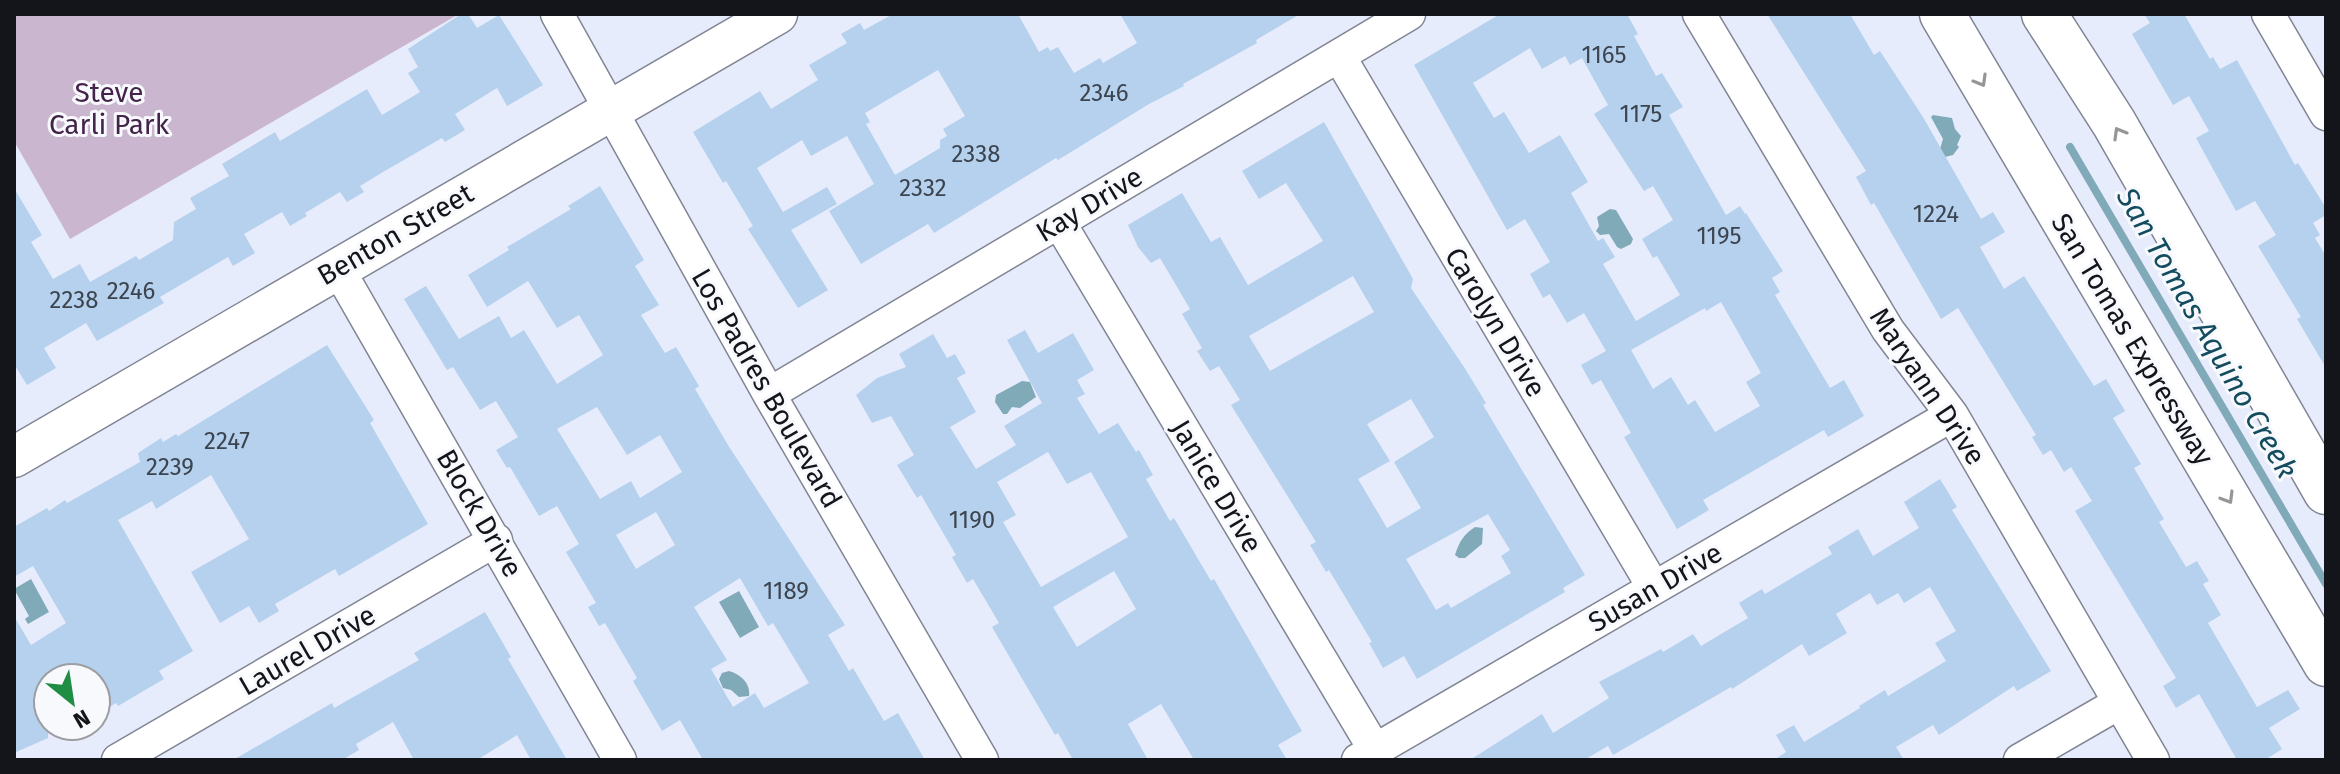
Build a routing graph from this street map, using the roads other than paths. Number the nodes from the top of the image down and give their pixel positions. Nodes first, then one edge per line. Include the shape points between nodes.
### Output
1 (557, 14) edge
2 (777, 14) edge
3 (1409, 14) edge
4 (1699, 14) edge
5 (1942, 14) edge
6 (2044, 14) edge
7 (2268, 14) edge
8 (1339, 56) junction
9 (611, 109) junction
10 (2326, 114) edge
11 (1059, 222) junction
12 (337, 267) junction
13 (769, 394) junction
14 (1952, 415) junction
15 (14, 456) edge
16 (2326, 492) edge
17 (496, 540) junction
18 (1654, 588) junction
19 (2326, 664) edge
20 (2119, 703) junction
21 (1366, 755) edge
22 (118, 760) edge
23 (620, 760) edge
24 (982, 760) edge
25 (2020, 760) edge
26 (2153, 760) edge

1 - 9 street, Los Padres Boulevard
2 - 9 main road, Benton Street
3 - 8 street, Kay Drive
4 - 14 street, Maryann Drive via 1888,330
5 -> 19 highway, San Tomas Expressway
16 -> 6 highway via 2114,123
7 - 10 street
8 - 11 street, Kay Drive
8 - 18 street, Carolyn Drive
9 - 12 main road, Benton Street
9 - 13 street, Los Padres Boulevard
11 - 13 street, Kay Drive
11 - 21 street, Janice Drive
12 - 15 main road, Benton Street
12 - 17 street, Block Drive
13 - 24 street, Los Padres Boulevard
14 - 18 street, Susan Drive
14 - 20 street, Maryann Drive
17 - 22 street, Laurel Drive
17 - 23 street, Block Drive
18 - 21 street, Susan Drive
20 - 25 street
20 - 26 street, Maryann Drive

